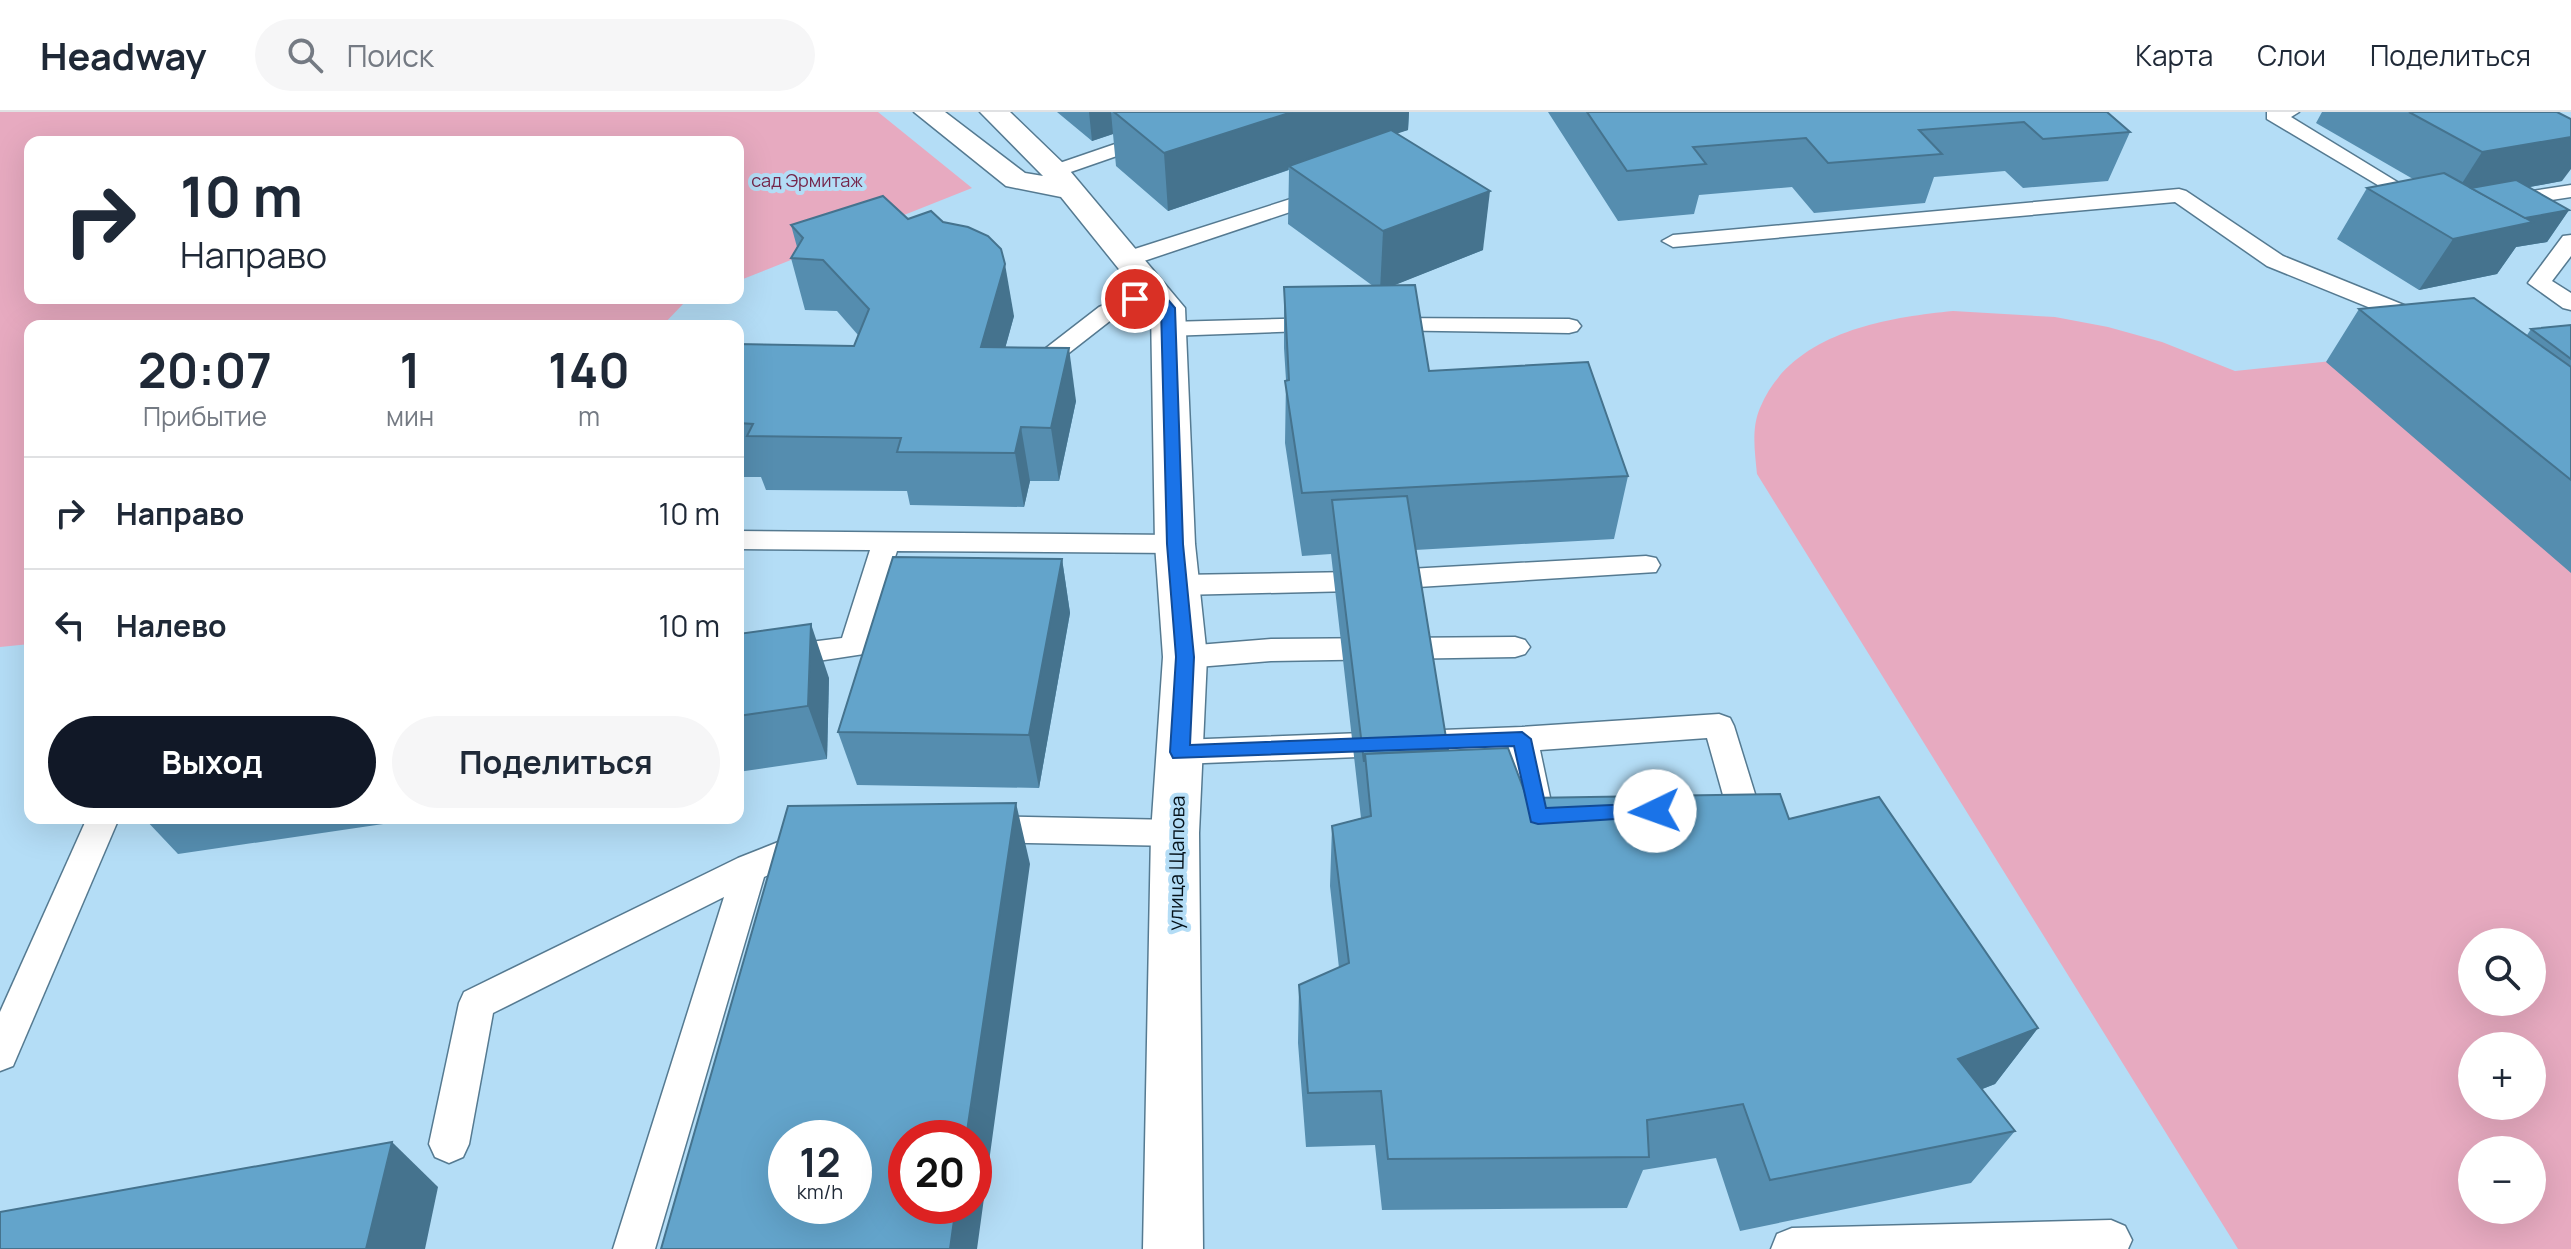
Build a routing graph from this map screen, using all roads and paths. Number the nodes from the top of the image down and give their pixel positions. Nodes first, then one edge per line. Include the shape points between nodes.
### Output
1 (928, 112) edge
2 (994, 112) edge
3 (2290, 112) edge
4 (1172, 130) edge
5 (1063, 180) junction
6 (1353, 185) edge
7 (2571, 191) edge
8 (2482, 205) edge
9 (2437, 212) edge
10 (1673, 241) dead end
11 (2571, 241) edge
12 (1127, 259) junction
13 (2571, 303) edge
14 (1161, 310) junction
15 (1569, 326) dead end
16 (2445, 333) edge
17 (1038, 398) edge
18 (744, 540) edge
19 (886, 542) junction
20 (1177, 564) junction
21 (1646, 565) dead end
22 (1515, 647) dead end
23 (1185, 657) junction
24 (744, 661) edge
25 (1522, 739) junction
26 (1180, 752) junction
27 (1680, 810) edge
28 (1585, 814) edge
29 (100, 824) edge
30 (942, 829) edge
31 (835, 831) edge
32 (1175, 833) junction
33 (750, 868) junction
34 (0, 1054) edge
35 (449, 1144) dead end
36 (2111, 1240) dead end
37 (634, 1249) edge
38 (1173, 1249) edge
39 (1792, 1249) edge

1 - 5 street via 1016,180
2 - 5 street
3 - 9 lane via 2274,115
4 - 5 lane
5 - 12 street
6 - 12 lane
7 - 8 lane
10 - 16 lane via 2179,195 2275,261
11 - 13 lane via 2539,283
12 - 14 street
14 - 15 lane via 1242,325
14 - 17 lane via 1107,312 1054,353
14 - 20 street, улица Щапова
18 - 19 lane
19 - 20 lane
19 - 24 lane via 854,647
20 - 21 lane via 1268,586
20 - 23 street, улица Щапова
22 - 23 lane via 1230,651
23 - 26 street, улица Щапова
25 - 26 lane
25 - 27 lane via 1719,726 1743,807
25 - 28 lane via 1538,816
26 - 32 street, улица Щапова
29 - 34 lane
30 - 32 lane
31 - 33 lane
32 - 38 street, улица Щапова
33 - 35 lane via 477,1003
33 - 37 lane
36 - 39 lane

